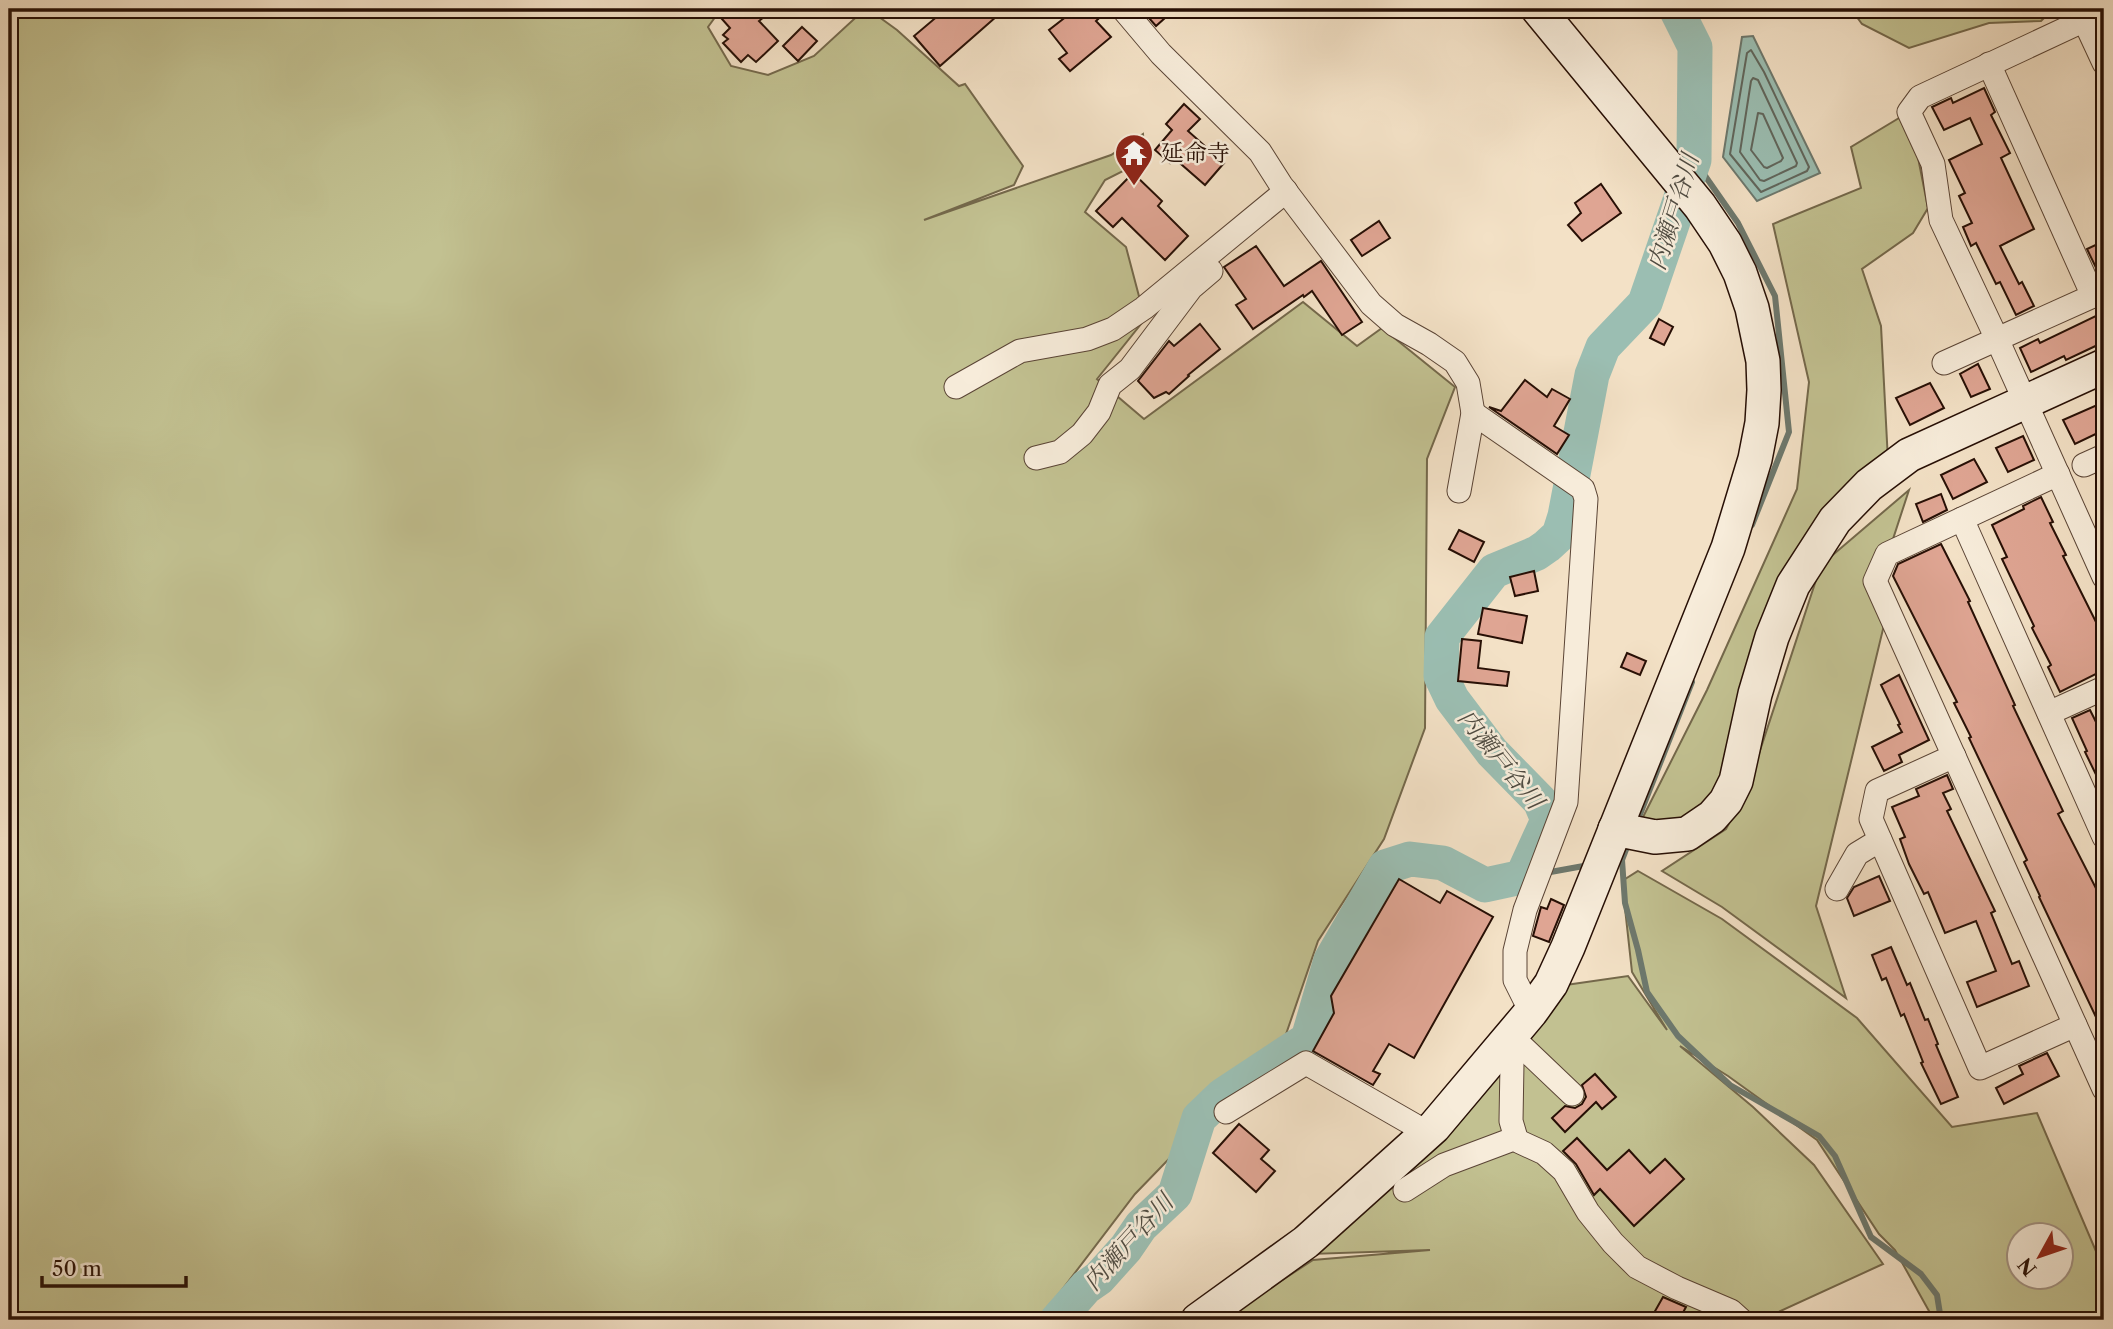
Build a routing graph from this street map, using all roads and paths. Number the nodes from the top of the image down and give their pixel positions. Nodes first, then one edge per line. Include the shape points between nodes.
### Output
1 (1123, 9) edge
2 (1538, 9) edge
3 (2094, 15) edge
4 (2104, 63) edge
5 (1989, 64) junction
6 (1289, 196) junction
7 (2099, 294) edge
8 (1997, 339) junction
9 (1944, 363) dead end
10 (2104, 366) edge
11 (956, 387) dead end
12 (2025, 401) junction
13 (1473, 413) junction
14 (1036, 458) dead end
15 (2058, 474) junction
16 (1459, 491) dead end
17 (1962, 519) junction
18 (2104, 577) edge
19 (2104, 688) edge
20 (2049, 713) junction
21 (1954, 756) junction
22 (2104, 837) edge
23 (1880, 840) junction
24 (1617, 844) junction
25 (1837, 889) dead end
26 (2075, 1025) junction
27 (1516, 1030) junction
28 (2104, 1089) edge
29 (1572, 1094) dead end
30 (1226, 1112) dead end
31 (1428, 1133) junction
32 (1516, 1138) junction
33 (1405, 1190) dead end
34 (1198, 1320) edge
35 (1741, 1320) edge

1 - 6 street via 1161,54 1260,152
2 - 24 street via 1700,206 1725,243 1752,308 1763,361 1762,423 1755,459 1728,548
3 - 4 street
3 - 5 street
5 - 7 street
5 - 8 street via 1920,97 1909,112 1933,164 1941,220
6 - 11 street via 1114,329 1087,339 1020,351
6 - 13 street via 1371,304 1395,325 1455,362 1468,383
6 - 14 street via 1191,288 1130,369 1110,385 1099,412 1082,434 1060,452
7 - 8 street
8 - 9 street
8 - 12 street
10 - 12 street
12 - 15 street
12 - 24 street via 1909,455 1869,485 1835,520 1793,586 1772,637 1736,781 1726,801 1687,834
13 - 16 street
13 - 27 street via 1583,489 1586,499 1566,802 1514,951
15 - 17 street
15 - 18 street
17 - 20 street
17 - 21 street via 1887,554 1875,581
19 - 20 street
20 - 22 street
21 - 23 street via 1877,790 1871,819
21 - 26 street
23 - 25 street via 1857,854
23 - 26 street via 1980,1068
24 - 27 street via 1551,984
26 - 28 street
27 - 29 street
27 - 31 street
27 - 32 street via 1511,1121
30 - 31 street via 1306,1063
31 - 34 street via 1306,1242
32 - 33 street via 1444,1165
32 - 35 street via 1544,1153 1564,1171 1588,1212 1637,1267

